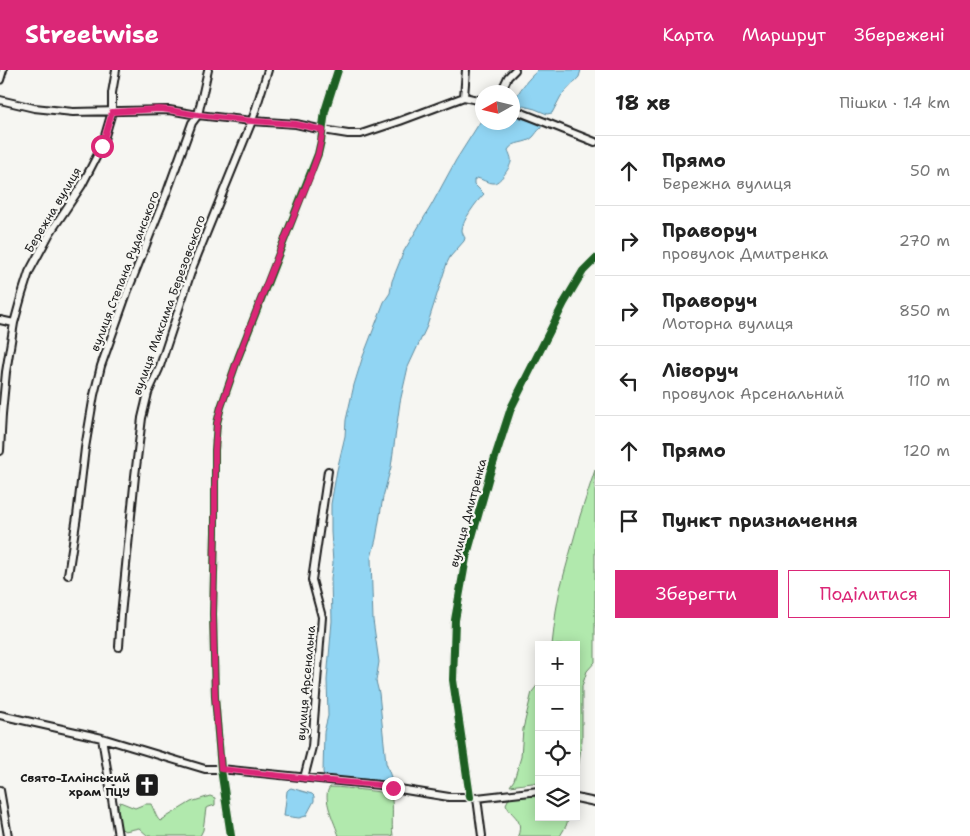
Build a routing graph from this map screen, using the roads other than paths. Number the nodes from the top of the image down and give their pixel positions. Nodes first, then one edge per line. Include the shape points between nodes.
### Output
1 (3, 70) edge
2 (116, 70) edge
3 (208, 70) edge
4 (268, 70) edge
5 (338, 70) edge
6 (466, 70) edge
7 (515, 70) edge
8 (0, 80) edge
9 (504, 85) edge
10 (464, 97) junction
11 (475, 99) edge
12 (0, 100) edge
13 (112, 112) junction
14 (520, 112) edge
15 (198, 115) junction
16 (252, 121) junction
17 (323, 130) junction
18 (595, 142) edge
19 (595, 259) edge
20 (0, 320) edge
21 (14, 323) junction
22 (0, 451) edge
23 (328, 471) dead end
24 (68, 575) dead end
25 (119, 647) dead end
26 (0, 715) edge
27 (102, 738) junction
28 (221, 769) junction
29 (304, 778) junction
30 (0, 790) edge
31 (535, 791) edge
32 (473, 798) junction
33 (580, 799) edge
34 (595, 802) edge
35 (8, 836) edge
36 (118, 836) edge
37 (231, 836) edge
38 (482, 836) edge

1 - 8 street
2 - 13 street, Бережна вулиця
3 - 15 street, вулиця Степана Руданського
4 - 16 street, вулиця Максима Березовського
5 - 17 street via 325,111
6 - 10 street
7 - 9 street
10 - 11 street
10 - 17 street via 361,134
12 - 13 street via 34,108
13 - 15 street via 159,109
13 - 21 street, Бережна вулиця via 102,146 30,272
14 - 18 street
15 - 16 street
15 - 24 street, вулиця Степана Руданського via 192,123 126,293 101,366 85,448
16 - 17 street via 296,124
16 - 25 street, вулиця Максима Березовського via 193,266 159,370 148,393 134,485
17 - 28 street via 311,174 238,358 217,423 213,614
19 - 32 street, вулиця Дмитренка via 583,271 564,302 511,408 466,558 455,620 453,680
20 - 21 street
21 - 22 street, Бережна вулиця
23 - 29 street, вулиця Арсенальна via 312,580 322,617 312,747
26 - 27 street
27 - 28 street via 205,769
27 - 36 street
28 - 29 street
28 - 37 street
29 - 32 street
30 - 35 street
31 - 32 street
32 - 38 street, вулиця Дмитренка
33 - 34 street

